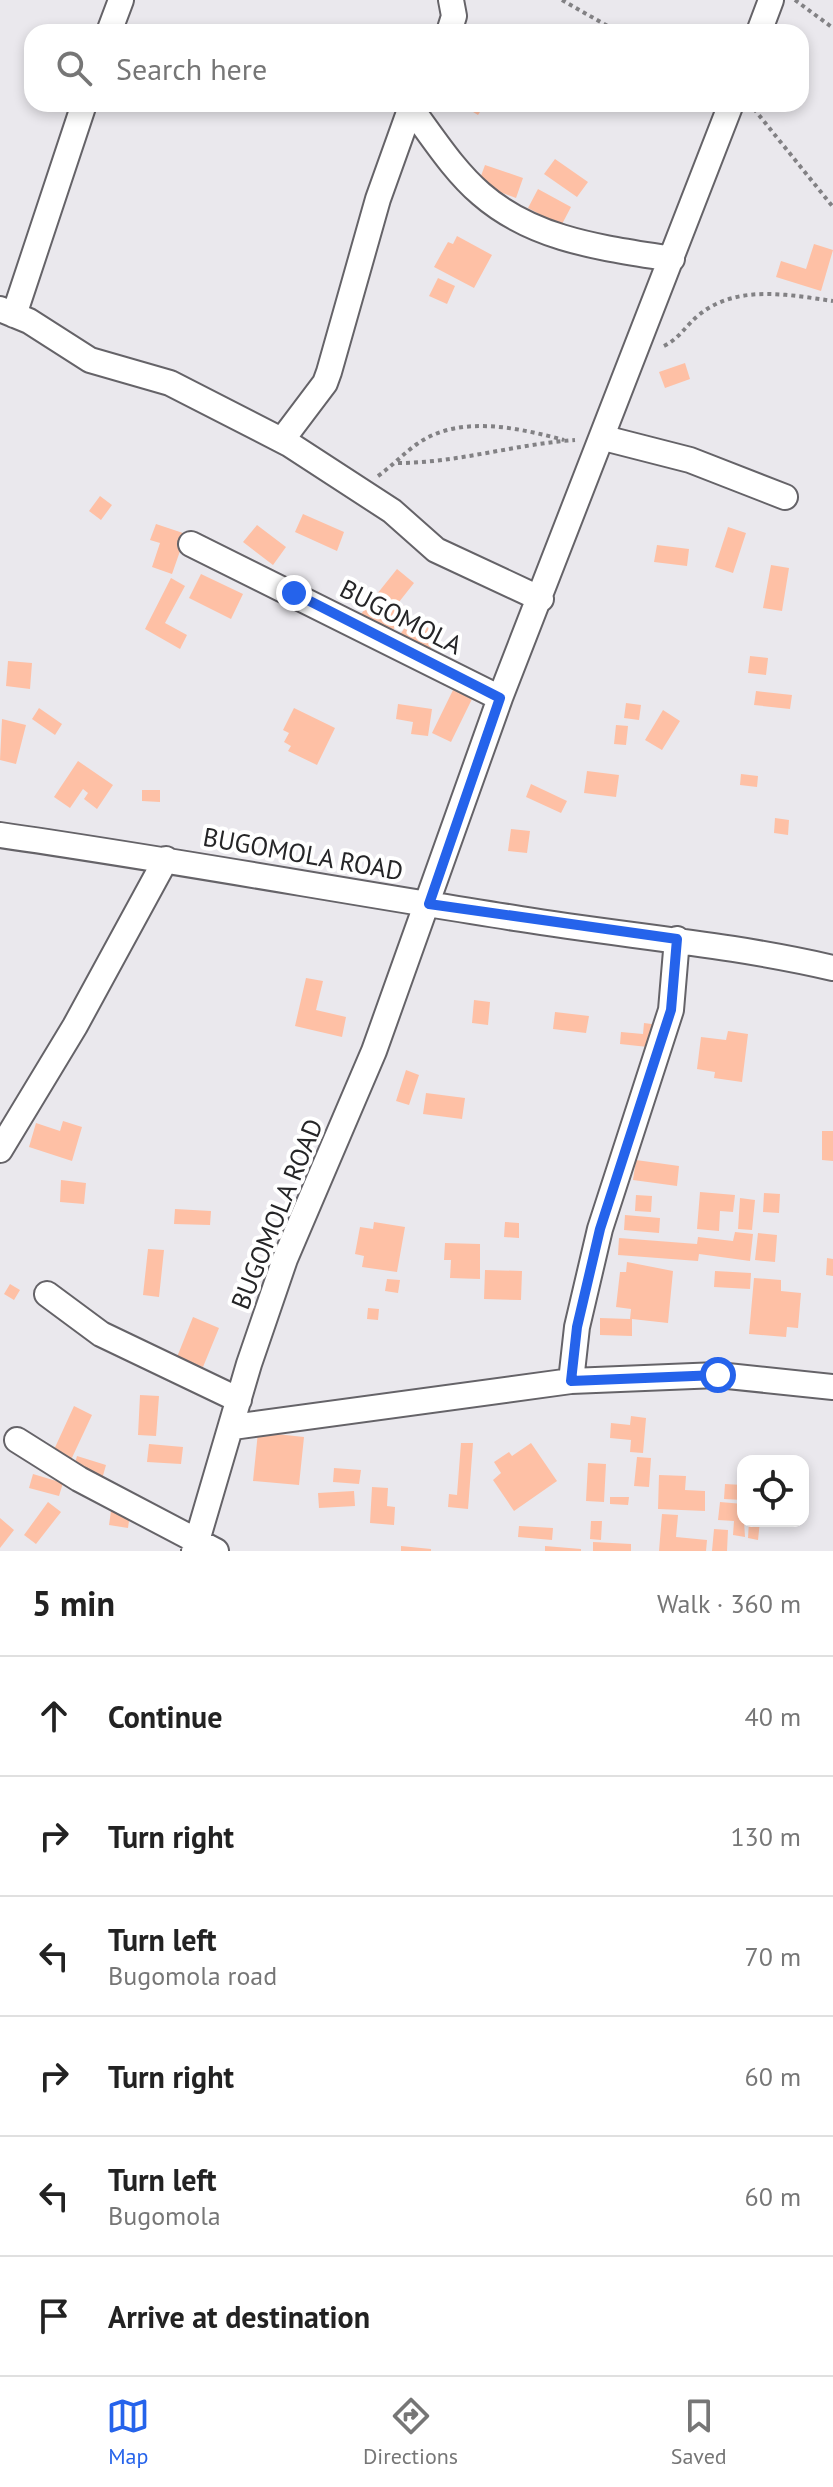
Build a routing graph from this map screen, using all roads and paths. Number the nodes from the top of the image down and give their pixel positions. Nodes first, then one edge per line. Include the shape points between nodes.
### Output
1 (121, 0) edge
2 (451, 0) edge
3 (562, 0) edge
4 (771, 0) edge
5 (795, 0) edge
6 (112, 24) edge
7 (452, 24) edge
8 (604, 24) edge
9 (762, 24) edge
10 (833, 28) edge
11 (81, 112) edge
12 (409, 112) edge
13 (416, 112) edge
14 (728, 112) edge
15 (756, 112) edge
16 (833, 207) edge
17 (672, 259) junction
18 (833, 301) edge
19 (7, 312) edge
20 (633, 362) junction
21 (604, 438) junction
22 (282, 440) junction
23 (564, 440) junction
24 (396, 463) junction
25 (348, 480) junction
26 (785, 497) dead end
27 (191, 544) dead end
28 (541, 599) junction
29 (500, 698) junction
30 (0, 835) edge
31 (166, 859) junction
32 (429, 904) junction
33 (677, 939) junction
34 (833, 968) edge
35 (0, 1150) edge
36 (47, 1294) dead end
37 (571, 1381) junction
38 (833, 1387) edge
39 (239, 1400) junction
40 (233, 1427) junction
41 (17, 1440) dead end
42 (203, 1548) edge

1 - 6 street
2 - 7 street
3 - 8 path
4 - 9 street
5 - 10 path
11 - 19 street
12 - 22 street via 325,383
13 - 17 street via 466,179 505,211 575,243
14 - 17 street, BUGOMOLA ROAD
15 - 16 path
17 - 20 street, BUGOMOLA ROAD
18 - 20 path via 773,294 735,297 703,311 677,340
19 - 22 street via 90,360 170,383
20 - 21 street, BUGOMOLA ROAD
21 - 23 path
21 - 26 street via 690,460
21 - 28 street, BUGOMOLA ROAD
22 - 25 street
23 - 24 path via 429,463
23 - 24 path via 487,426 453,430 417,444
24 - 25 path via 377,477
25 - 28 street via 436,550
27 - 29 street, BUGOMOLA
28 - 29 street, BUGOMOLA ROAD
29 - 32 street, BUGOMOLA ROAD
30 - 31 street, BUGOMOLA ROAD
31 - 32 street, BUGOMOLA ROAD
31 - 35 street, BUGOMOLA ROAD
32 - 33 street, BUGOMOLA ROAD
32 - 39 street, BUGOMOLA ROAD via 374,1051 285,1259
33 - 34 street, BUGOMOLA ROAD
33 - 37 street via 671,1010 600,1229 577,1327
36 - 39 street via 101,1334
37 - 38 street via 718,1375
37 - 40 street
39 - 40 street, BUGOMOLA ROAD
40 - 42 street, BUGOMOLA ROAD
41 - 42 street

